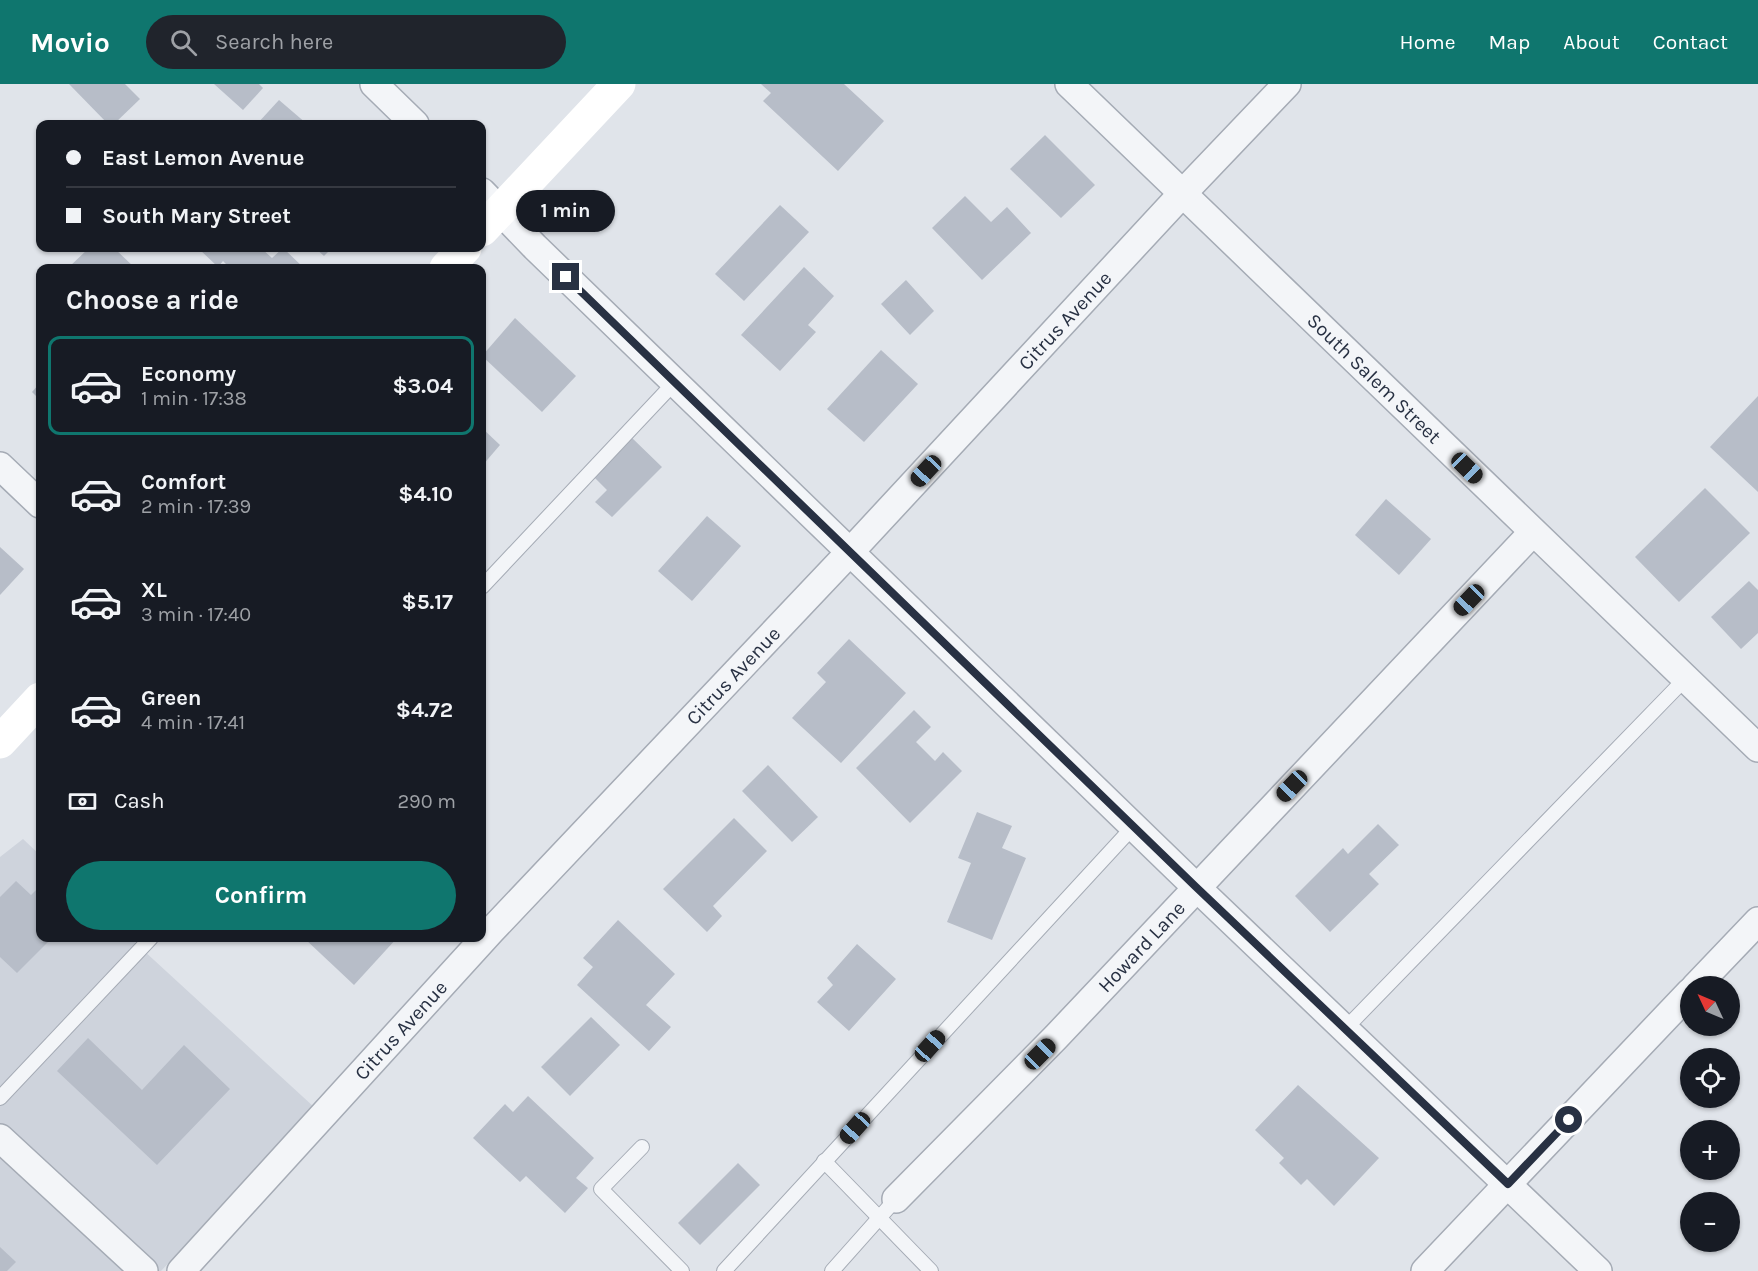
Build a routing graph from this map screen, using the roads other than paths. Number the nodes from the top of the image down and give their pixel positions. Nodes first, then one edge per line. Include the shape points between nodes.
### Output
1 (374, 84) edge
2 (619, 84) edge
3 (1069, 84) edge
4 (1287, 84) edge
5 (411, 120) edge
6 (1182, 194) junction
7 (488, 211) edge
8 (461, 252) edge
9 (450, 264) edge
10 (675, 382) junction
11 (0, 466) edge
12 (36, 500) edge
13 (1533, 532) junction
14 (850, 552) junction
15 (486, 583) edge
16 (1685, 679) junction
17 (36, 703) edge
18 (0, 742) edge
19 (1758, 748) edge
20 (1133, 827) junction
21 (1196, 887) junction
22 (1758, 921) edge
23 (486, 927) edge
24 (147, 942) edge
25 (473, 942) edge
26 (1706, 976) edge
27 (1680, 1003) edge
28 (1344, 1030) junction
29 (0, 1098) edge
30 (0, 1138) edge
31 (642, 1147) dead end
32 (824, 1161) junction
33 (1508, 1184) junction
34 (888, 1208) junction
35 (144, 1271) edge
36 (181, 1271) edge
37 (682, 1271) edge
38 (724, 1271) edge
39 (832, 1271) edge
40 (931, 1271) edge
41 (1425, 1271) edge
42 (1598, 1271) edge

1 - 5 street
2 - 7 main road
3 - 6 street, South Salem Street
4 - 6 street, Citrus Avenue
6 - 13 street, South Salem Street
6 - 14 street, Citrus Avenue
7 - 10 street
8 - 9 main road
10 - 14 street
10 - 15 lane
11 - 12 street
13 - 16 street, South Salem Street
13 - 21 street, Howard Lane
14 - 20 street
14 - 23 street, Citrus Avenue
16 - 19 street, South Salem Street
16 - 28 lane
17 - 18 main road
20 - 21 street
20 - 32 lane
21 - 28 street
21 - 34 street, Howard Lane
22 - 26 street
24 - 29 lane
25 - 36 street, Citrus Avenue
27 - 33 street
28 - 33 street
30 - 35 street
31 - 37 lane via 602,1189
32 - 34 lane
32 - 38 lane
33 - 41 street
33 - 42 street
34 - 39 lane
34 - 40 lane

